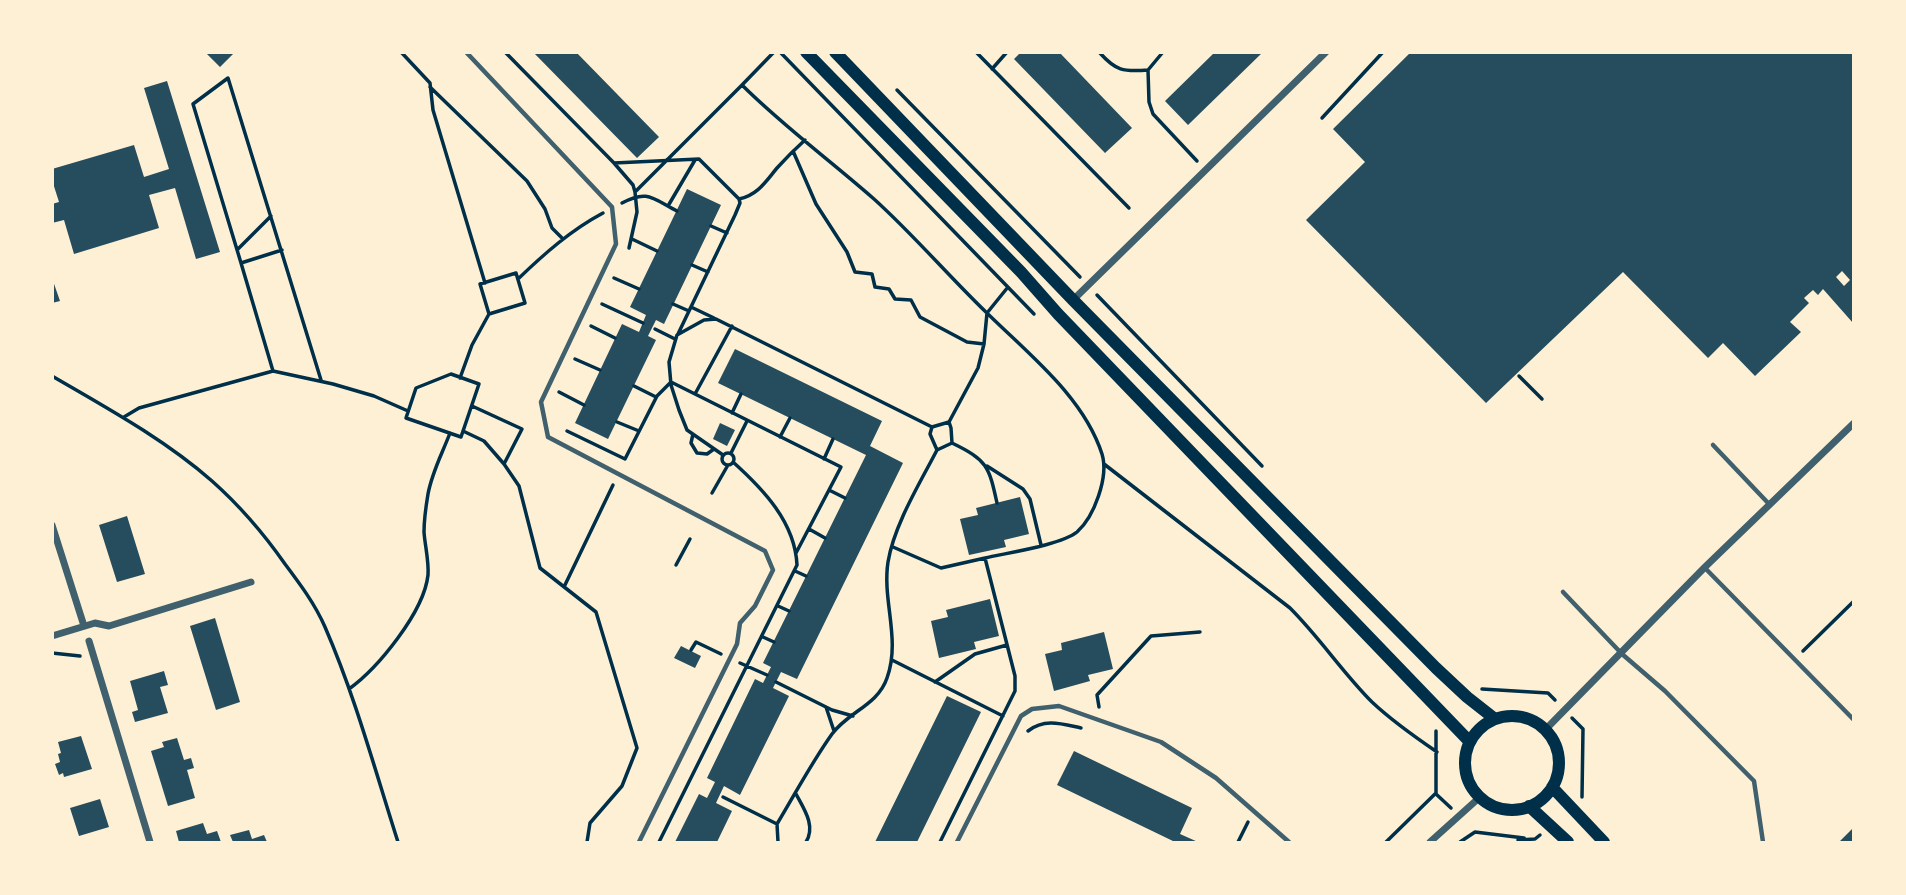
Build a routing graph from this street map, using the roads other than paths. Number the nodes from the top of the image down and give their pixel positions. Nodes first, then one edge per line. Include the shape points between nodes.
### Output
1 (466, 52) edge
2 (806, 52) edge
3 (835, 52) edge
4 (1326, 52) edge
5 (1073, 300) junction
6 (1853, 423) edge
7 (1713, 445) dead end
8 (1769, 505) junction
9 (52, 525) edge
10 (1704, 567) junction
11 (251, 582) dead end
12 (1563, 592) dead end
13 (84, 626) junction
14 (52, 636) edge
15 (89, 641) dead end
16 (1622, 654) junction
17 (1495, 719) junction
18 (1853, 720) edge
19 (1545, 730) junction
20 (1469, 741) junction
21 (1552, 787) junction
22 (1480, 797) junction
23 (1529, 806) junction
24 (150, 842) edge
25 (639, 842) edge
26 (957, 842) edge
27 (1289, 842) edge
28 (1430, 842) edge
29 (1568, 842) edge
30 (1604, 842) edge
31 (1763, 842) edge

1 - 25 lane via 612,208 616,244 541,402 548,437 765,551 773,570 755,606 740,623 737,644
2 - 20 main road
3 - 5 main road
4 - 5 street
5 - 17 main road via 1436,668
6 - 8 street
7 - 8 lane
8 - 10 street
9 - 13 street
10 - 16 street
10 - 18 lane
11 - 13 street via 109,626
12 - 16 lane
13 - 14 street
15 - 24 street
16 - 19 street
16 - 31 lane via 1754,781
17 - 19 main road via 1518,717
17 - 20 main road
19 - 21 main road via 1559,761
20 - 22 main road via 1465,768
21 - 23 main road
21 - 30 main road
22 - 23 main road via 1498,808
22 - 28 street
23 - 29 main road
26 - 27 lane via 1021,716 1032,709 1059,706 1161,742 1216,778

